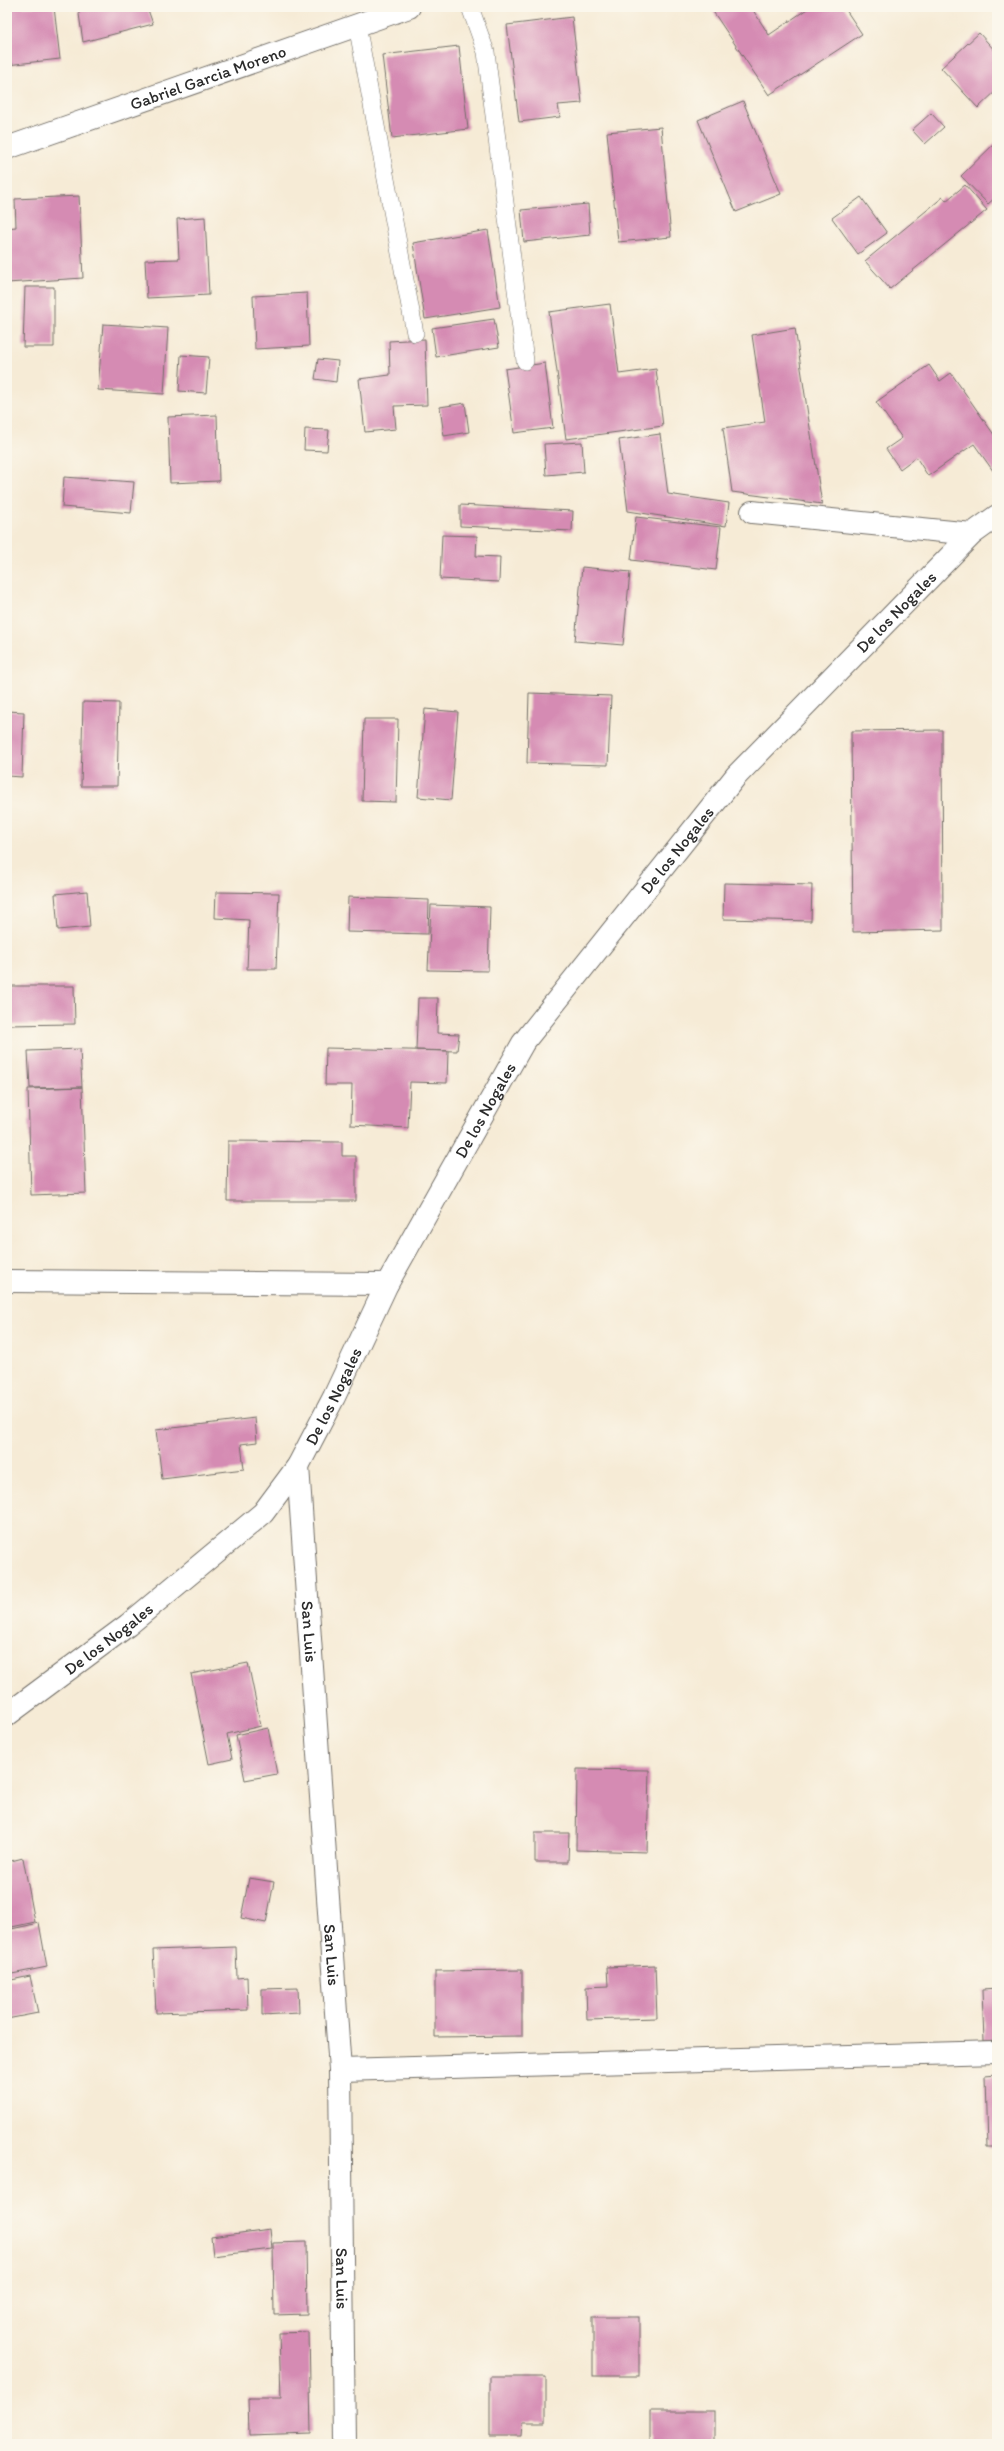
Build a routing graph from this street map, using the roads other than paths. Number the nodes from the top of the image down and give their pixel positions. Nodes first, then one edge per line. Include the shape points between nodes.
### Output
1 (409, 7) edge
2 (470, 7) edge
3 (357, 25) junction
4 (7, 148) edge
5 (415, 333) dead end
6 (525, 361) dead end
7 (752, 512) dead end
8 (997, 516) edge
9 (972, 534) junction
10 (7, 1281) edge
11 (387, 1284) junction
12 (298, 1466) junction
13 (7, 1715) edge
14 (997, 2052) edge
15 (340, 2070) junction
16 (344, 2444) edge

1 - 3 street, Gabriel Garcia Moreno
2 - 6 lane via 486,52
3 - 4 street, Gabriel Garcia Moreno
3 - 5 lane
7 - 9 street
8 - 9 street, De los Nogales
9 - 11 street, De los Nogales via 736,776 523,1043
10 - 11 street
11 - 12 street, De los Nogales via 334,1397
12 - 13 street, De los Nogales via 263,1513 213,1556 128,1625
12 - 15 street, San Luis
14 - 15 street
15 - 16 street, San Luis

